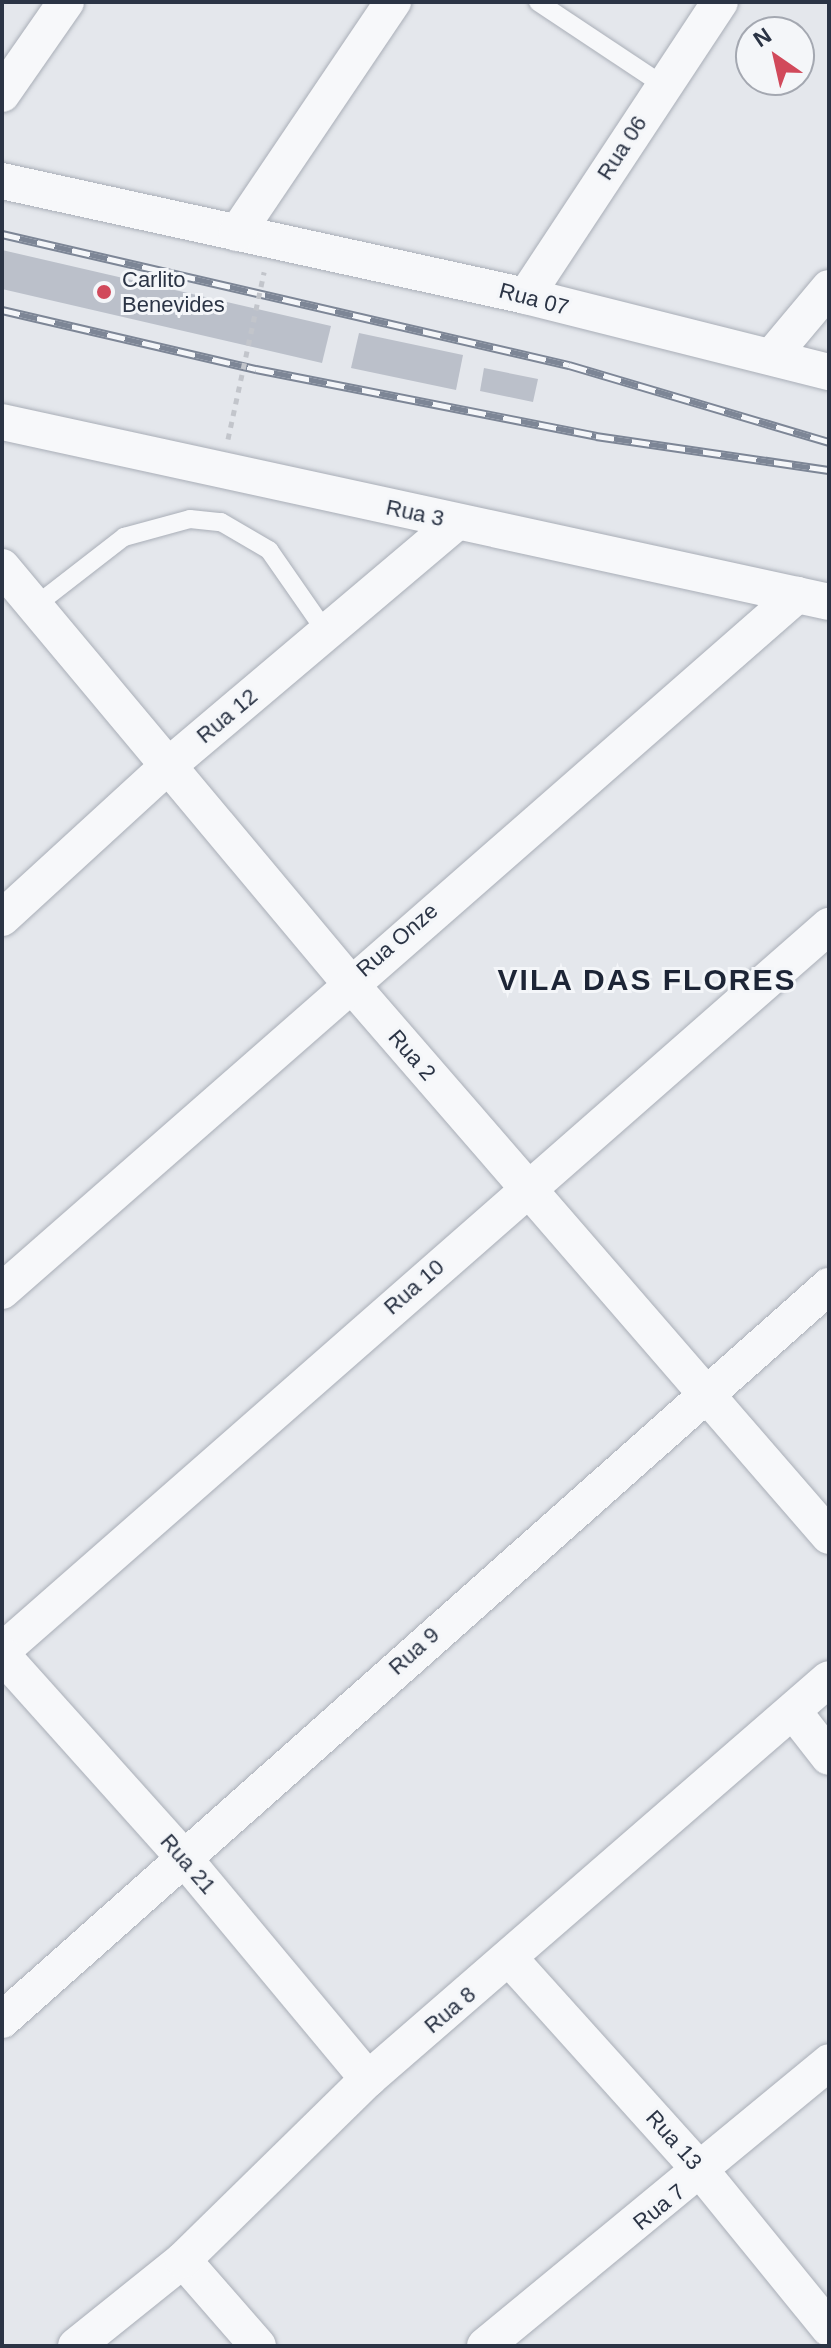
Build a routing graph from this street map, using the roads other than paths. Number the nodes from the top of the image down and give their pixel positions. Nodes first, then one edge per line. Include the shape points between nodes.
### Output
1 (66, 2) edge
2 (393, 2) edge
3 (538, 2) edge
4 (720, 2) edge
5 (663, 85) junction
6 (2, 94) edge
7 (2, 181) edge
8 (237, 233) junction
9 (829, 288) edge
10 (526, 296) junction
11 (772, 356) junction
12 (829, 372) edge
13 (2, 422) edge
14 (457, 522) junction
15 (2, 567) edge
16 (813, 599) edge
17 (35, 606) junction
18 (326, 632) junction
19 (168, 766) junction
20 (2, 918) edge
21 (829, 926) edge
22 (349, 982) junction
23 (526, 1188) junction
24 (829, 1286) edge
25 (2, 1291) edge
26 (703, 1393) junction
27 (829, 1536) edge
28 (2, 1653) edge
29 (829, 1679) edge
30 (793, 1711) junction
31 (829, 1757) edge
32 (183, 1857) junction
33 (510, 1959) junction
34 (2, 2020) edge
35 (829, 2062) edge
36 (368, 2079) junction
37 (702, 2172) junction
38 (183, 2260) junction
39 (829, 2328) edge
40 (76, 2346) edge
41 (258, 2346) edge
42 (485, 2346) edge

1 - 6 street
2 - 8 street
3 - 5 lane
4 - 5 street, Rua 06
5 - 10 street, Rua 06
7 - 8 street, Rua 07
8 - 10 street, Rua 07
9 - 11 street
10 - 11 street, Rua 07 via 711,347
11 - 12 street, Rua 07
13 - 14 street, Rua 3
14 - 16 street, Rua 3
14 - 18 street, Rua 12
15 - 17 street, Rua 2
16 - 22 street, Rua Onze
17 - 18 lane via 124,537 190,519 221,522 269,550
17 - 19 street, Rua 2
18 - 19 street, Rua 12
19 - 20 street, Rua 12
19 - 22 street, Rua 2
21 - 23 street, Rua 10
22 - 23 street, Rua 2
22 - 25 street, Rua Onze
23 - 26 street, Rua 2
23 - 28 street, Rua 10
24 - 26 street, Rua 9
26 - 27 street, Rua 2
26 - 32 street, Rua 9
28 - 32 street, Rua 21
29 - 30 street, Rua 8
30 - 31 street
30 - 33 street, Rua 8
32 - 34 street, Rua 9
32 - 36 street, Rua 21
33 - 36 street, Rua 8
33 - 37 street, Rua 13
35 - 37 street, Rua 7
36 - 38 street, Rua 8
37 - 39 street, Rua 13
37 - 42 street, Rua 7
38 - 40 street, Rua 8
38 - 41 street

